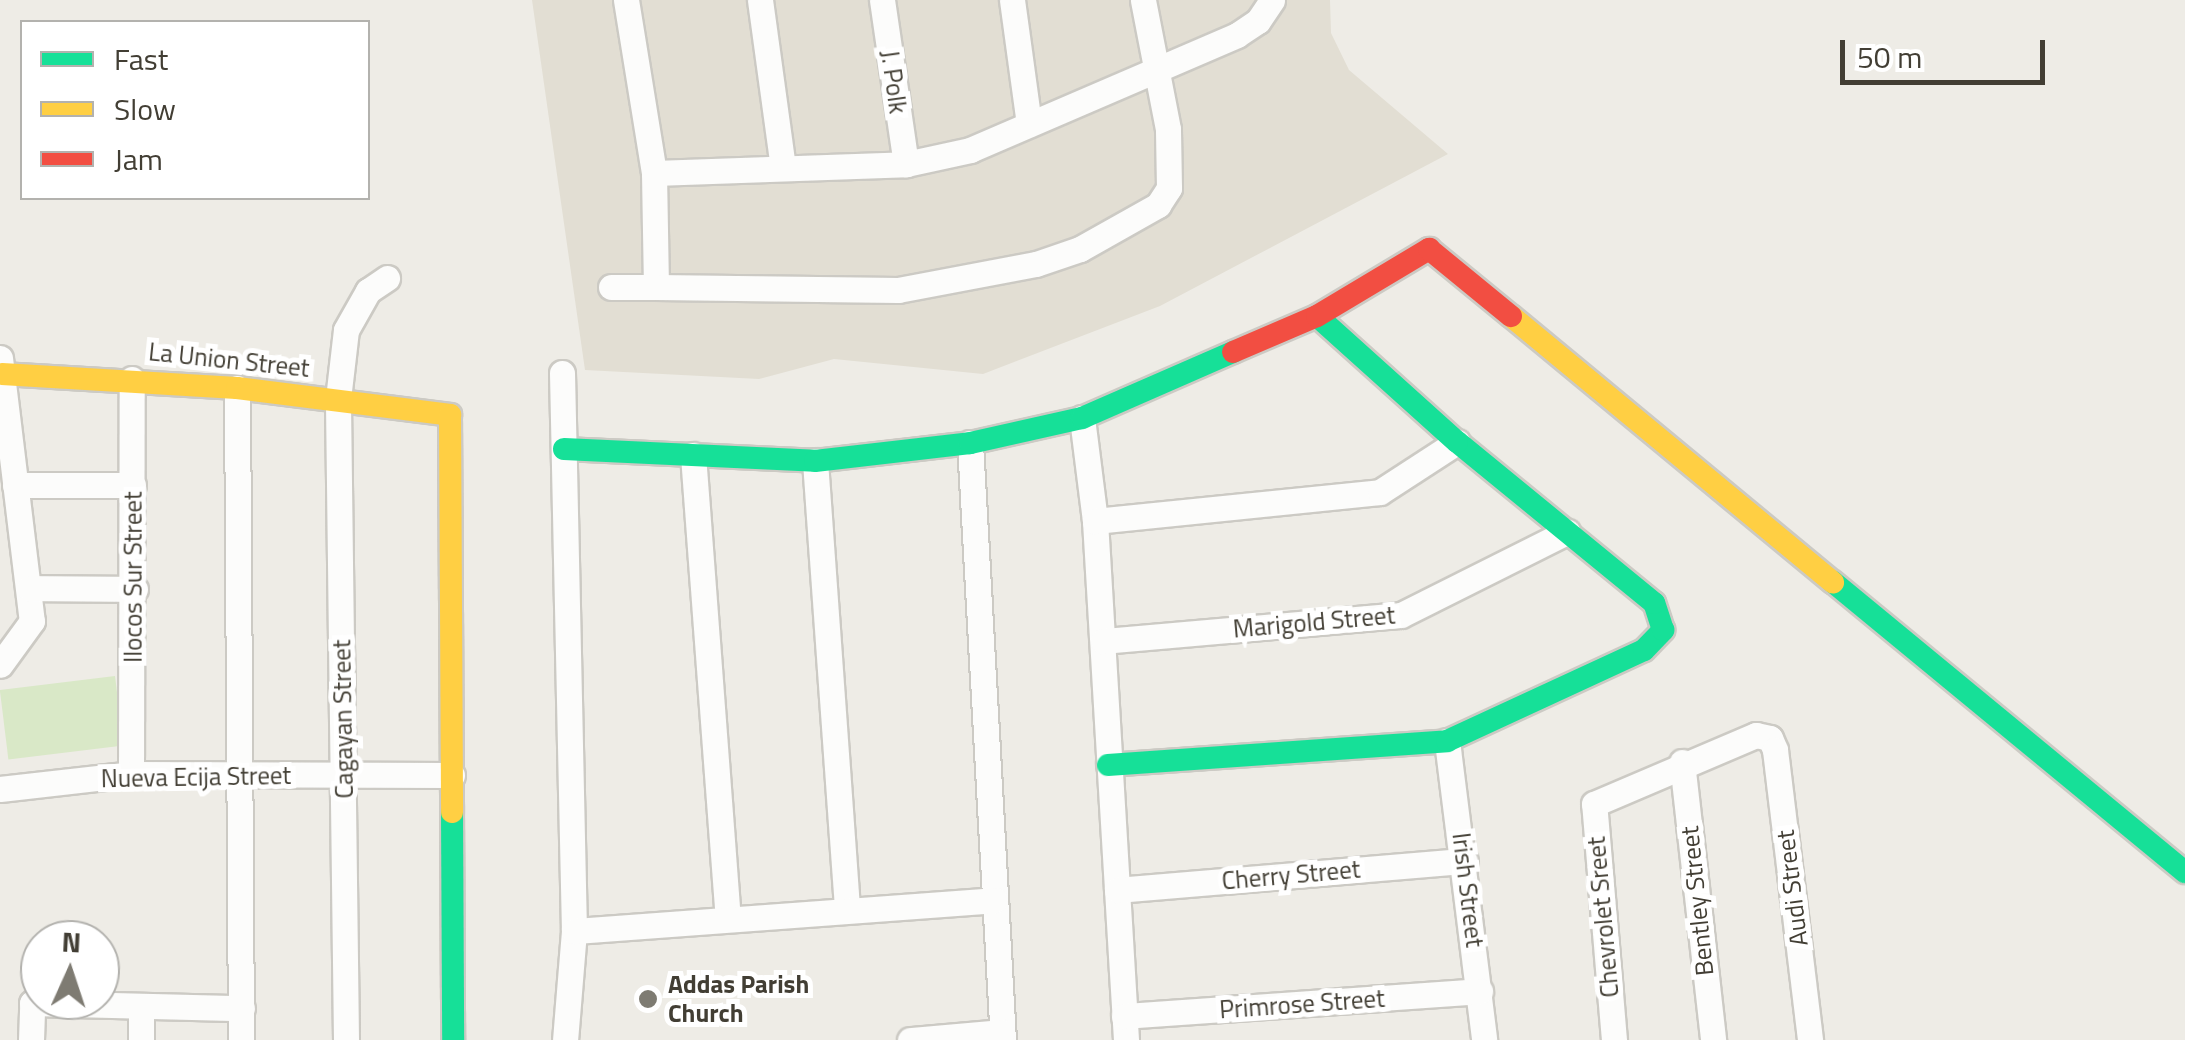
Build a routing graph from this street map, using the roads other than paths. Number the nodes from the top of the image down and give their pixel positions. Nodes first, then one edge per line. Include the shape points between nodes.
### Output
1 (626, 0) edge
2 (760, 0) edge
3 (882, 0) edge
4 (1012, 0) edge
5 (1143, 0) edge
6 (1272, 0) edge
7 (1152, 71) junction
8 (1029, 124) junction
9 (906, 164) junction
10 (783, 167) junction
11 (654, 173) junction
12 (388, 278) dead end
13 (611, 287) dead end
14 (656, 287) junction
15 (1317, 316) junction
16 (1, 366) edge
17 (562, 373) dead end
18 (132, 378) junction
19 (237, 388) junction
20 (338, 399) junction
21 (1082, 418) junction
22 (1457, 442) junction
23 (970, 444) junction
24 (564, 449) junction
25 (693, 455) junction
26 (815, 461) junction
27 (15, 485) junction
28 (133, 485) junction
29 (1096, 521) junction
30 (1567, 532) junction
31 (29, 588) junction
32 (135, 589) junction
33 (1102, 640) junction
34 (0, 665) edge
35 (1770, 738) joint
36 (1447, 741) junction
37 (1682, 762) junction
38 (1108, 765) junction
39 (131, 774) junction
40 (243, 774) junction
41 (344, 774) junction
42 (452, 775) junction
43 (0, 789) edge
44 (1466, 861) junction
45 (2185, 872) edge
46 (1117, 890) junction
47 (995, 900) junction
48 (846, 909) junction
49 (728, 918) junction
50 (574, 931) junction
51 (1480, 991) junction
52 (141, 1006) junction
53 (242, 1008) junction
54 (1125, 1028) edge
55 (1003, 1036) edge
56 (31, 1040) edge
57 (142, 1040) edge
58 (241, 1040) edge
59 (346, 1040) edge
60 (453, 1040) edge
61 (566, 1040) edge
62 (910, 1040) edge
63 (1484, 1040) edge
64 (1614, 1040) edge
65 (1713, 1040) edge
66 (1810, 1040) edge

1 - 11 street
2 - 10 street
3 - 9 street, J. Polk
4 - 8 street
5 - 7 street
6 - 7 street via 1258,22 1237,35
7 - 8 street
7 - 14 street via 1168,130 1169,188 1137,221 1080,249 998,273 898,290
8 - 9 street via 970,150
9 - 10 street
10 - 11 street
11 - 14 street
12 - 20 street, Cagayan Street via 368,291 346,330
13 - 14 street
15 - 21 street
15 - 22 street
15 - 45 street via 1428,249
16 - 18 street, La Union Street
16 - 27 street
17 - 24 street
18 - 19 street, La Union Street
18 - 28 street, Ilocos Sur Street
19 - 20 street, La Union Street
19 - 40 street
20 - 41 street, Cagayan Street
20 - 42 street, La Union Street via 450,415
21 - 23 street
21 - 29 street
22 - 29 street via 1380,492
22 - 30 street
23 - 26 street
23 - 47 street
24 - 25 street
24 - 50 street
25 - 26 street
25 - 49 street
26 - 48 street
27 - 28 street
27 - 31 street
28 - 32 street, Ilocos Sur Street
29 - 33 street
30 - 33 street, Marigold Street via 1401,615
30 - 36 street via 1654,603 1663,630 1644,650
31 - 32 street
31 - 34 street via 30,626
32 - 39 street, Ilocos Sur Street
33 - 38 street
35 - 37 street, Chevrolet Sreet via 1756,735
35 - 66 street, Audi Street
36 - 38 street
36 - 44 street, Irish Street
37 - 64 street, Chevrolet Sreet via 1594,804
37 - 65 street, Bentley Street
38 - 46 street
39 - 40 street, Nueva Ecija Street
39 - 43 street, Nueva Ecija Street
40 - 41 street, Nueva Ecija Street
40 - 53 street
41 - 42 street, Nueva Ecija Street
41 - 59 street, Cagayan Street
42 - 60 street
44 - 46 street, Cherry Street
44 - 51 street, Irish Street
46 - 54 street
47 - 48 street
47 - 55 street
48 - 49 street
49 - 50 street
50 - 61 street
51 - 54 street, Primrose Street
51 - 63 street, Irish Street
52 - 53 street
52 - 56 street via 32,1003
52 - 57 street
53 - 58 street
55 - 62 street

